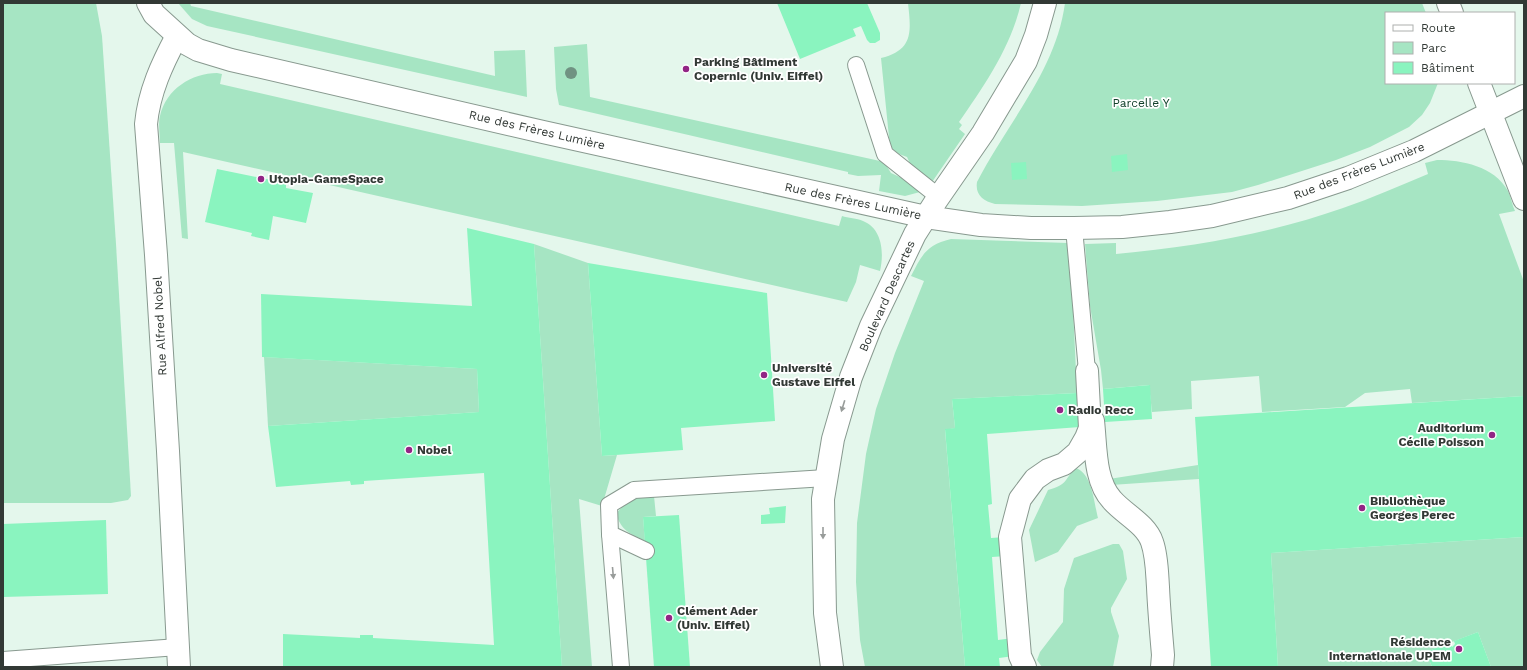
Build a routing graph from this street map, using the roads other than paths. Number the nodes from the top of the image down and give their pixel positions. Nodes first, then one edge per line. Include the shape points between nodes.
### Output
1 (148, 3) edge
2 (1045, 3) edge
3 (177, 36) junction
4 (856, 65) dead end
5 (1479, 84) edge
6 (1524, 96) edge
7 (1490, 113) junction
8 (939, 197) junction
9 (1524, 199) edge
10 (926, 217) junction
11 (1074, 228) junction
12 (1087, 371) junction
13 (826, 478) junction
14 (610, 534) junction
15 (646, 551) dead end
16 (178, 657) edge
17 (3, 660) edge
18 (621, 667) edge
19 (832, 667) edge
20 (1025, 667) edge
21 (1162, 667) edge

1 - 3 street via 154,14
2 - 8 street, Boulevard Descartes via 1026,61 983,133
3 - 10 street, Rue des Frères Lumière via 198,50 231,60
3 - 16 street, Rue Alfred Nobel via 153,87 146,124
4 - 8 lane via 885,154
5 - 7 street
6 - 7 street, Rue des Frères Lumière
7 - 9 street
7 - 11 street, Rue des Frères Lumière via 1414,151 1348,178 1288,198 1205,217 1122,227
8 - 10 street, Boulevard Descartes
10 - 11 street, Rue des Frères Lumière via 981,225
10 -> 13 street, Boulevard Descartes via 915,234 871,326 851,377 832,439
11 - 12 lane
12 - 20 street via 1090,428 1086,438 1078,452 1064,464 1048,470 1035,479 1020,499 1010,537 1020,656
12 - 21 street via 1100,477 1104,489 1152,541 1156,560
13 - 14 lane via 634,490 609,505
13 -> 19 street, Boulevard Descartes via 823,499 825,613
14 - 15 lane
14 -> 18 lane
16 - 17 lane

